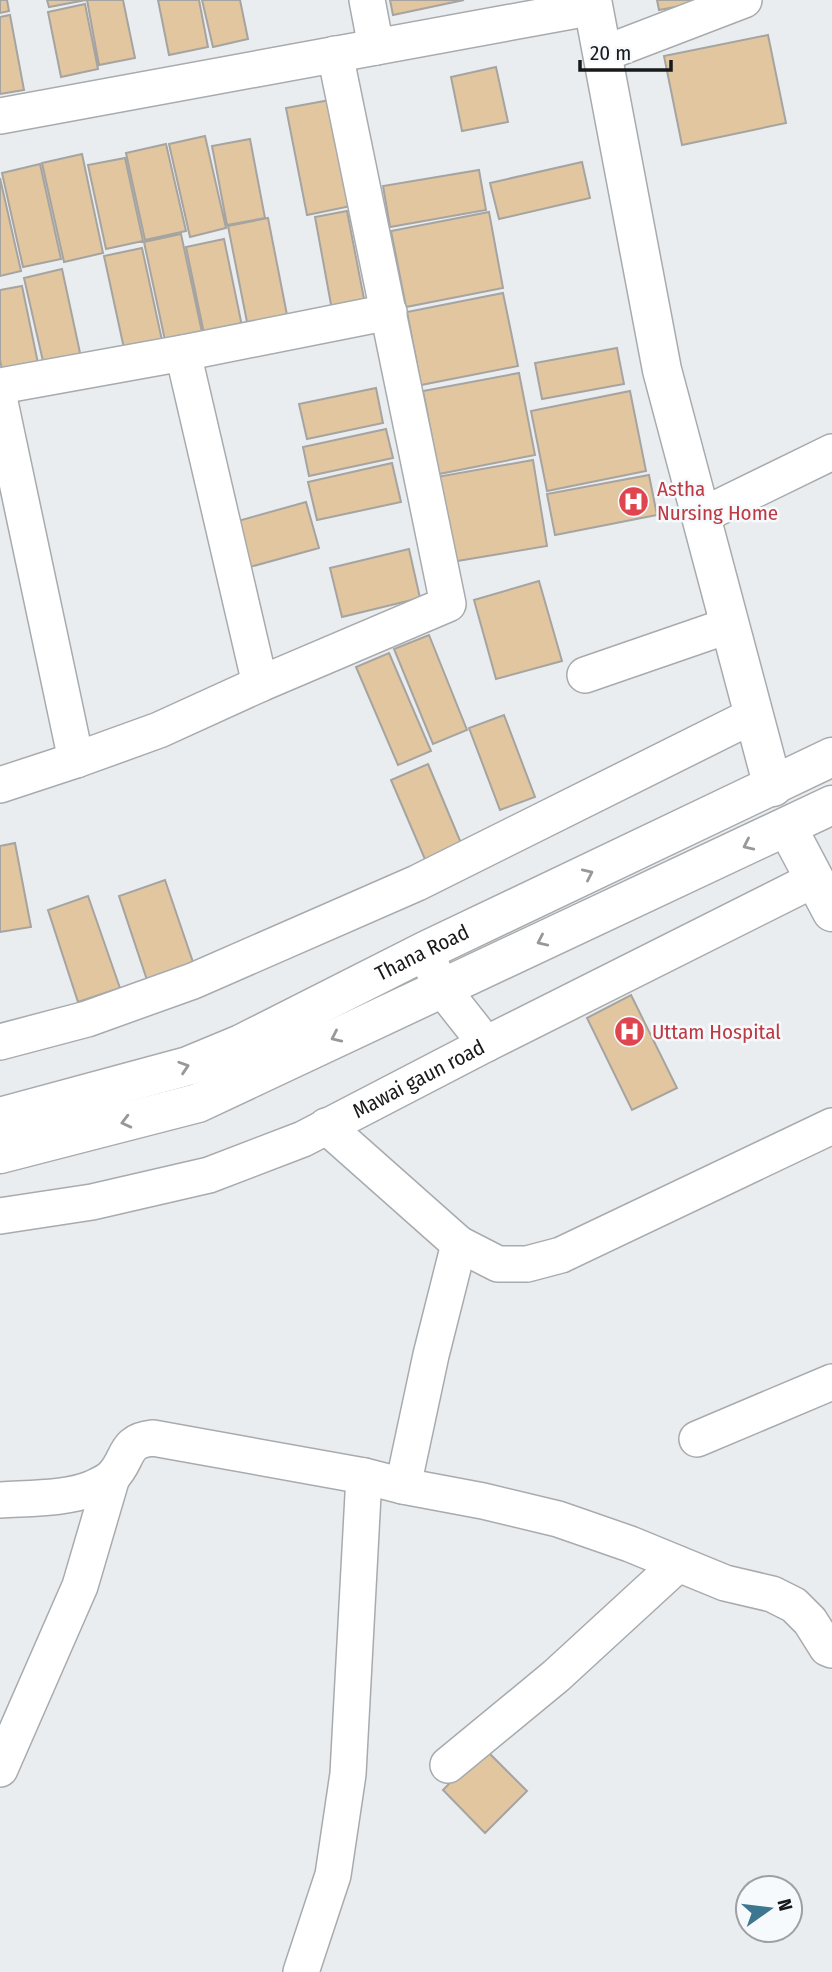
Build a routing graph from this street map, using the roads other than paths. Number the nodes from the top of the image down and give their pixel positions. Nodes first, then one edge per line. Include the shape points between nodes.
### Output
1 (367, 0) edge
2 (744, 0) edge
3 (593, 3) edge
4 (376, 47) junction
5 (335, 54) junction
6 (603, 54) junction
7 (0, 116) edge
8 (389, 312) junction
9 (183, 354) junction
10 (0, 386) edge
11 (0, 401) edge
12 (832, 452) edge
13 (701, 516) junction
14 (730, 625) junction
15 (585, 674) dead end
16 (260, 684) junction
17 (754, 715) junction
18 (832, 757) edge
19 (76, 760) junction
20 (0, 785) edge
21 (773, 787) junction
22 (829, 815) edge
23 (788, 827) junction
24 (823, 896) edge
25 (425, 951) junction
26 (441, 987) junction
27 (0, 1042) edge
28 (486, 1044) junction
29 (0, 1117) edge
30 (326, 1126) junction
31 (832, 1126) edge
32 (0, 1154) edge
33 (0, 1216) edge
34 (459, 1244) junction
35 (832, 1382) edge
36 (697, 1439) dead end
37 (364, 1476) junction
38 (111, 1478) junction
39 (403, 1486) junction
40 (0, 1500) edge
41 (678, 1564) junction
42 (832, 1650) edge
43 (448, 1765) dead end
44 (0, 1769) edge
45 (301, 1972) edge

1 - 4 street
2 - 6 street
3 - 4 street
3 - 6 street
4 - 5 street
5 - 7 street
5 - 8 street
6 - 13 street via 662,370
8 - 9 street
8 - 16 street via 448,604
9 - 10 street
9 - 16 street
11 - 19 street
12 - 13 street
13 - 14 street
14 - 15 street
14 - 17 street
16 - 19 street via 159,730
17 - 21 street
17 - 27 street via 417,883 194,981 87,1019
18 - 21 street, Thana Road
19 - 20 street
25 -> 21 street, Thana Road
22 - 23 street, Thana Road
23 - 24 street
23 -> 26 street, Thana Road
24 - 28 street, Mawai gaun road
25 - 26 street
29 -> 25 street, Thana Road via 188,1066 242,1044
26 - 28 street
26 -> 32 street, Thana Road via 198,1103
28 - 30 street, Mawai gaun road
30 - 33 street, Mawai gaun road via 209,1175 92,1202
30 - 34 street
31 - 34 street via 561,1255 527,1265 498,1264
34 - 39 street
35 - 36 street
37 - 38 street via 153,1438 133,1444
37 - 39 street
37 - 45 street via 348,1774 333,1875
38 - 40 street via 66,1495
38 - 44 street via 80,1586
39 - 41 street via 558,1519
41 - 42 street via 794,1605
41 - 43 street via 556,1676

